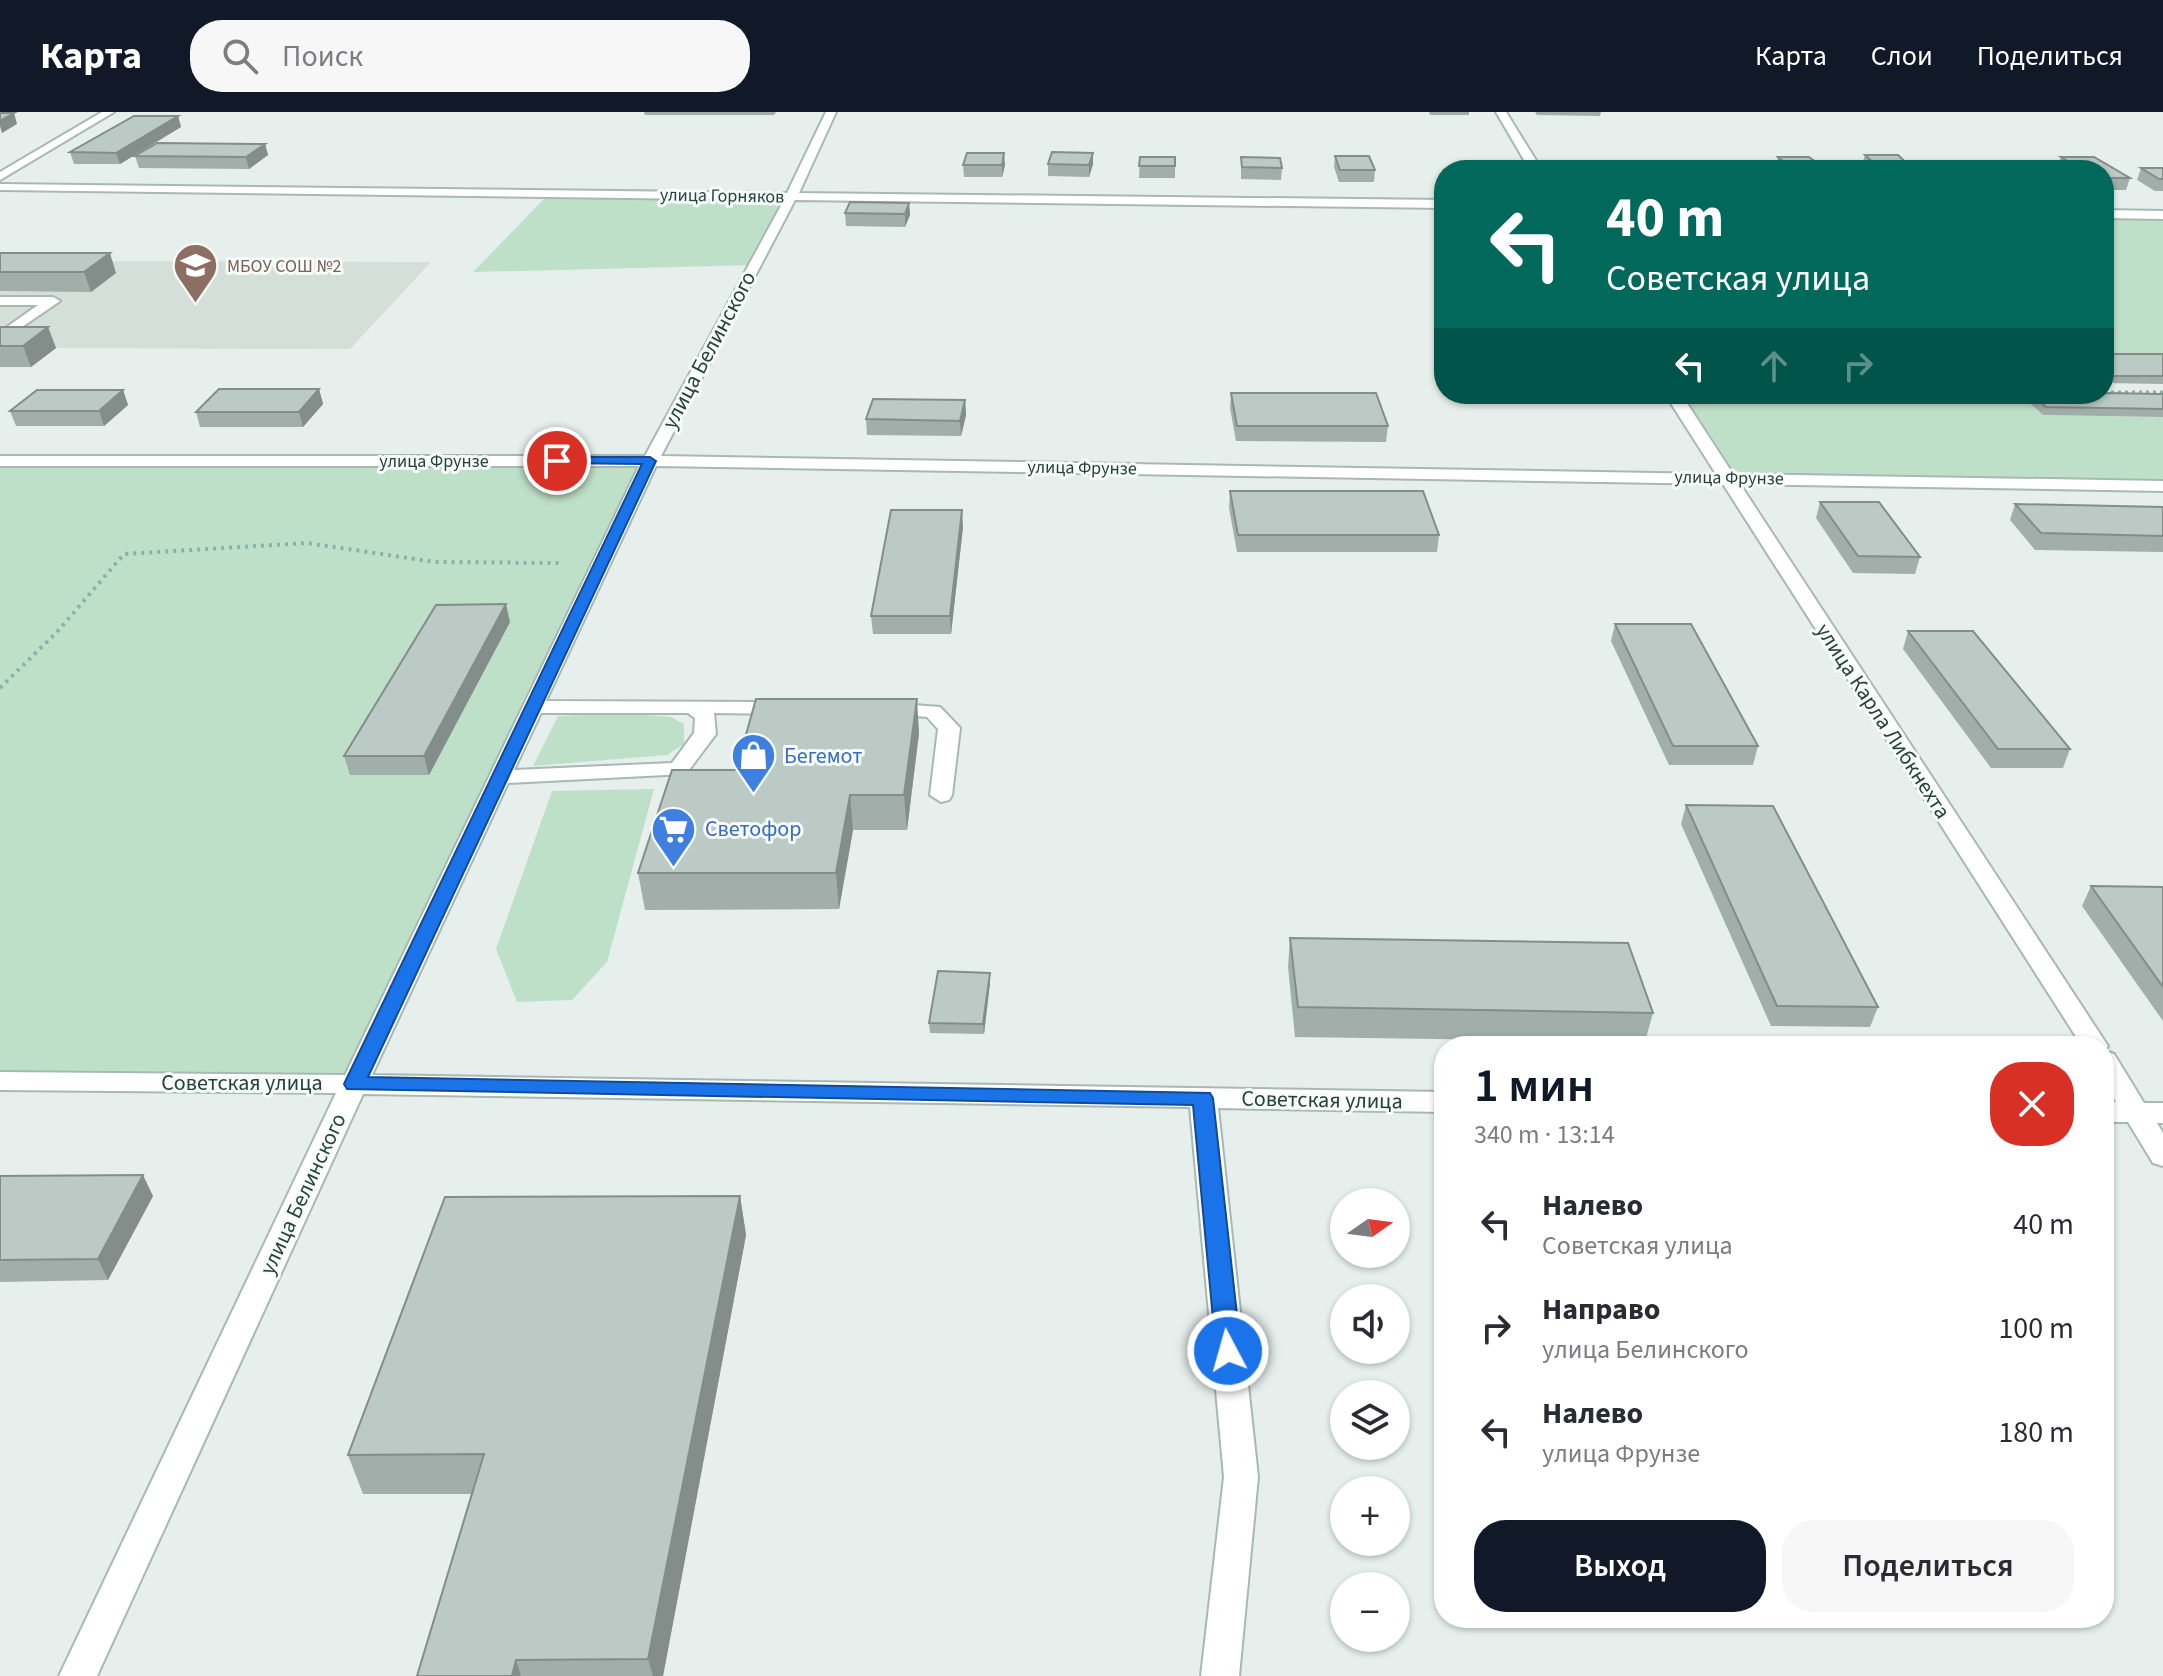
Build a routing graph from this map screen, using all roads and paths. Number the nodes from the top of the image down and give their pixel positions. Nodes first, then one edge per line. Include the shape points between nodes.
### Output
1 (109, 112) edge
2 (831, 112) edge
3 (1501, 112) edge
4 (1530, 160) edge
5 (0, 177) edge
6 (0, 187) edge
7 (791, 197) junction
8 (1434, 204) edge
9 (2114, 214) edge
10 (2163, 215) edge
11 (0, 301) edge
12 (0, 338) edge
13 (2114, 392) edge
14 (2163, 392) edge
15 (1679, 404) edge
16 (0, 461) edge
17 (650, 461) junction
18 (1725, 478) junction
19 (2163, 486) edge
20 (601, 563) junction
21 (0, 688) edge
22 (533, 707) junction
23 (692, 707) junction
24 (804, 708) edge
25 (867, 709) edge
26 (500, 777) junction
27 (941, 795) dead end
28 (2088, 1036) edge
29 (2114, 1072) edge
30 (0, 1081) edge
31 (354, 1084) junction
32 (1203, 1098) junction
33 (1434, 1102) edge
34 (2114, 1112) edge
35 (2150, 1113) edge
36 (2163, 1156) edge
37 (78, 1676) edge
38 (1220, 1676) edge

1 - 5 street
2 - 7 street, улица Белинского
3 - 4 street
6 - 7 street, улица Горняков
7 - 8 street, улица Горняков
7 - 17 street, улица Белинского
9 - 10 street
11 - 12 street via 53,301
13 - 14 path
15 - 18 street, улица Карла Либкнехта
16 - 17 street, улица Фрунзе
17 - 18 street, улица Фрунзе
17 - 20 street, улица Белинского
18 - 19 street, улица Фрунзе
18 - 28 street, улица Карла Либкнехта
20 - 21 path via 435,562 307,543 124,554
20 - 22 street, улица Белинского
22 - 23 street
22 - 26 street, улица Белинского
23 - 24 street
23 - 26 street via 705,715 705,734 678,769
25 - 27 street via 933,711 949,728
26 - 31 street, улица Белинского
29 - 35 street
30 - 31 street, Советская улица
31 - 32 street, Советская улица
31 - 37 street, улица Белинского
32 - 33 street, Советская улица
32 - 38 street via 1241,1477
34 - 35 street
35 - 36 street

